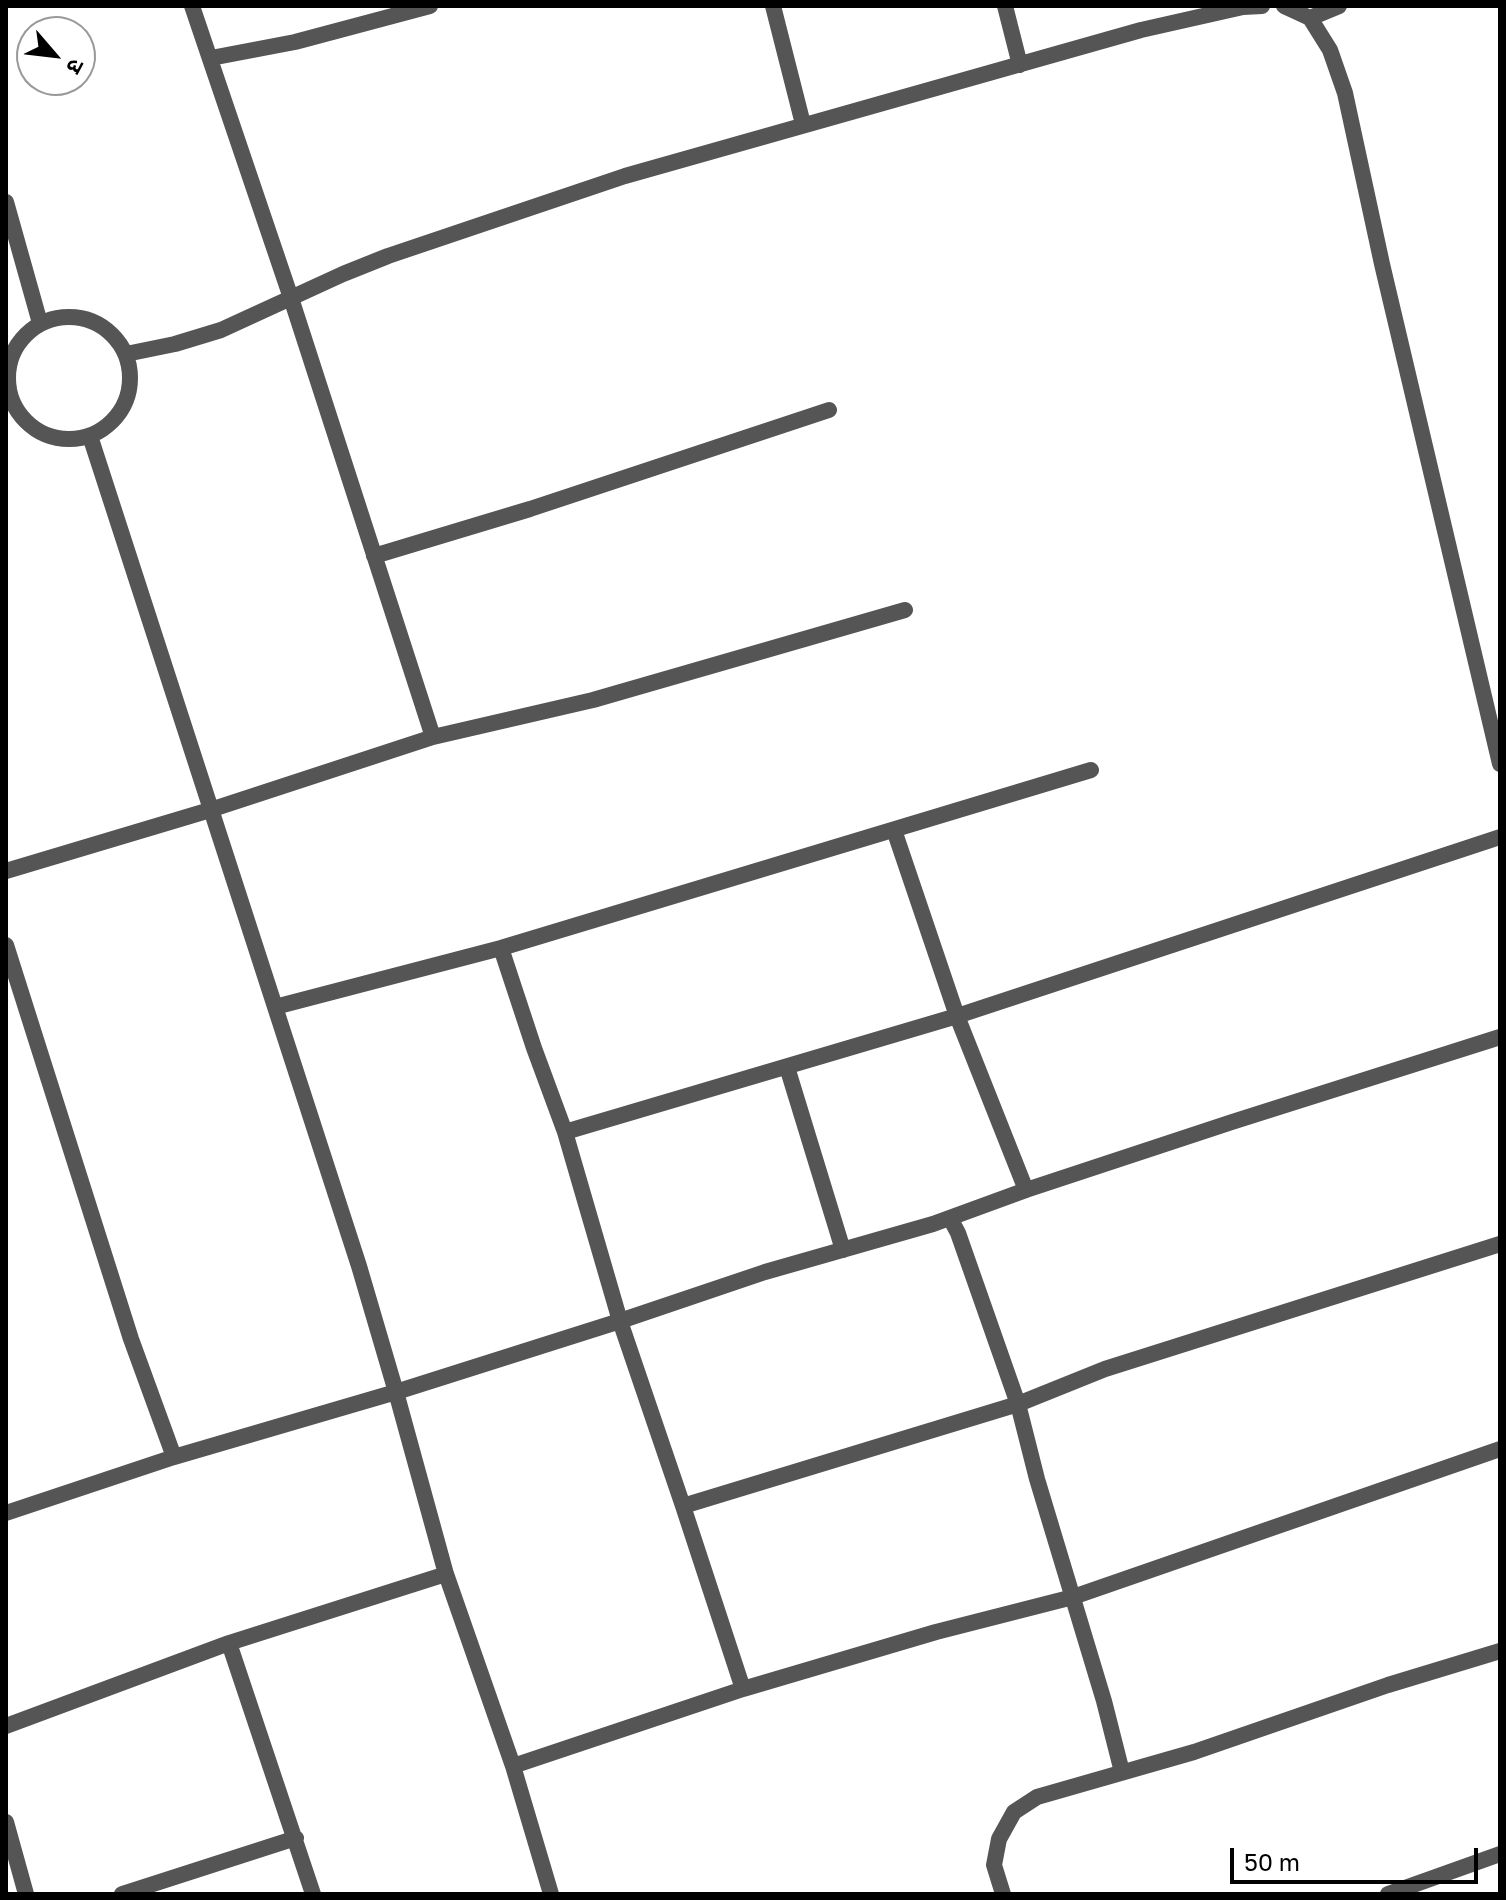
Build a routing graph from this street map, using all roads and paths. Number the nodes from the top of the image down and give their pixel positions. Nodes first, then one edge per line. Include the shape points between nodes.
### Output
1 (192, 6) edge
2 (430, 6) edge
3 (773, 6) edge
4 (1005, 6) edge
5 (1262, 6) edge
6 (1284, 6) edge
7 (1339, 6) edge
8 (1310, 18) junction
9 (211, 58) junction
10 (1020, 65) junction
11 (803, 124) junction
12 (6, 202) edge
13 (291, 298) junction
14 (40, 323) junction
15 (126, 354) junction
16 (8, 395) edge
17 (829, 410) dead end
18 (90, 436) junction
19 (374, 556) junction
20 (905, 610) dead end
21 (433, 737) junction
22 (1500, 764) edge
23 (1091, 770) dead end
24 (210, 810) junction
25 (894, 830) junction
26 (1500, 837) edge
27 (6, 871) edge
28 (6, 945) edge
29 (501, 948) junction
30 (275, 1007) junction
31 (957, 1016) junction
32 (1500, 1037) edge
33 (787, 1067) junction
34 (565, 1132) junction
35 (1026, 1190) junction
36 (950, 1218) junction
37 (1500, 1244) edge
38 (843, 1250) junction
39 (620, 1321) junction
40 (396, 1392) junction
41 (1018, 1404) junction
42 (1500, 1449) edge
43 (174, 1457) junction
44 (683, 1506) junction
45 (6, 1513) edge
46 (446, 1574) junction
47 (1073, 1597) junction
48 (229, 1643) junction
49 (1500, 1651) edge
50 (743, 1689) junction
51 (6, 1726) edge
52 (513, 1766) junction
53 (1122, 1772) junction
54 (6, 1822) edge
55 (296, 1838) junction
56 (1500, 1854) edge
57 (26, 1894) edge
58 (122, 1894) edge
59 (313, 1894) edge
60 (551, 1894) edge
61 (1003, 1894) edge
62 (1388, 1894) edge

1 - 9 street
2 - 9 street
3 - 11 street
4 - 10 street
5 - 10 street via 1141,30
6 - 8 street
7 - 8 street
8 - 22 street via 1330,50 1345,93
9 - 13 street
10 - 11 street
11 - 13 street via 625,176 388,256
12 - 14 street
13 - 15 street via 221,330
13 - 19 street
14 - 15 street via 81,317 116,337
14 - 16 street via 13,353
15 - 18 street via 129,393 121,411
16 - 18 street via 32,428 71,440
17 - 19 street
18 - 24 street
19 - 21 street
20 - 21 street via 593,700
21 - 24 street
23 - 25 street
24 - 27 street
24 - 30 street
25 - 29 street
25 - 31 street
26 - 31 street
28 - 43 street via 131,1339
29 - 30 street
29 - 34 street
30 - 40 street
31 - 33 street
31 - 35 street
32 - 35 street
33 - 34 street
33 - 38 street
34 - 39 street
35 - 36 street
36 - 38 street
36 - 41 street
37 - 41 street via 1105,1369
38 - 39 street
39 - 40 street
39 - 44 street
40 - 43 street
40 - 46 street
41 - 44 street
41 - 47 street
42 - 47 street
43 - 45 street
44 - 50 street
46 - 48 street
46 - 52 street
47 - 50 street
47 - 53 street
48 - 51 street
48 - 55 street
49 - 53 street
50 - 52 street
52 - 60 street
53 - 61 street via 1037,1797 1014,1812 999,1839 994,1865
54 - 57 street
55 - 58 street
55 - 59 street
56 - 62 street

